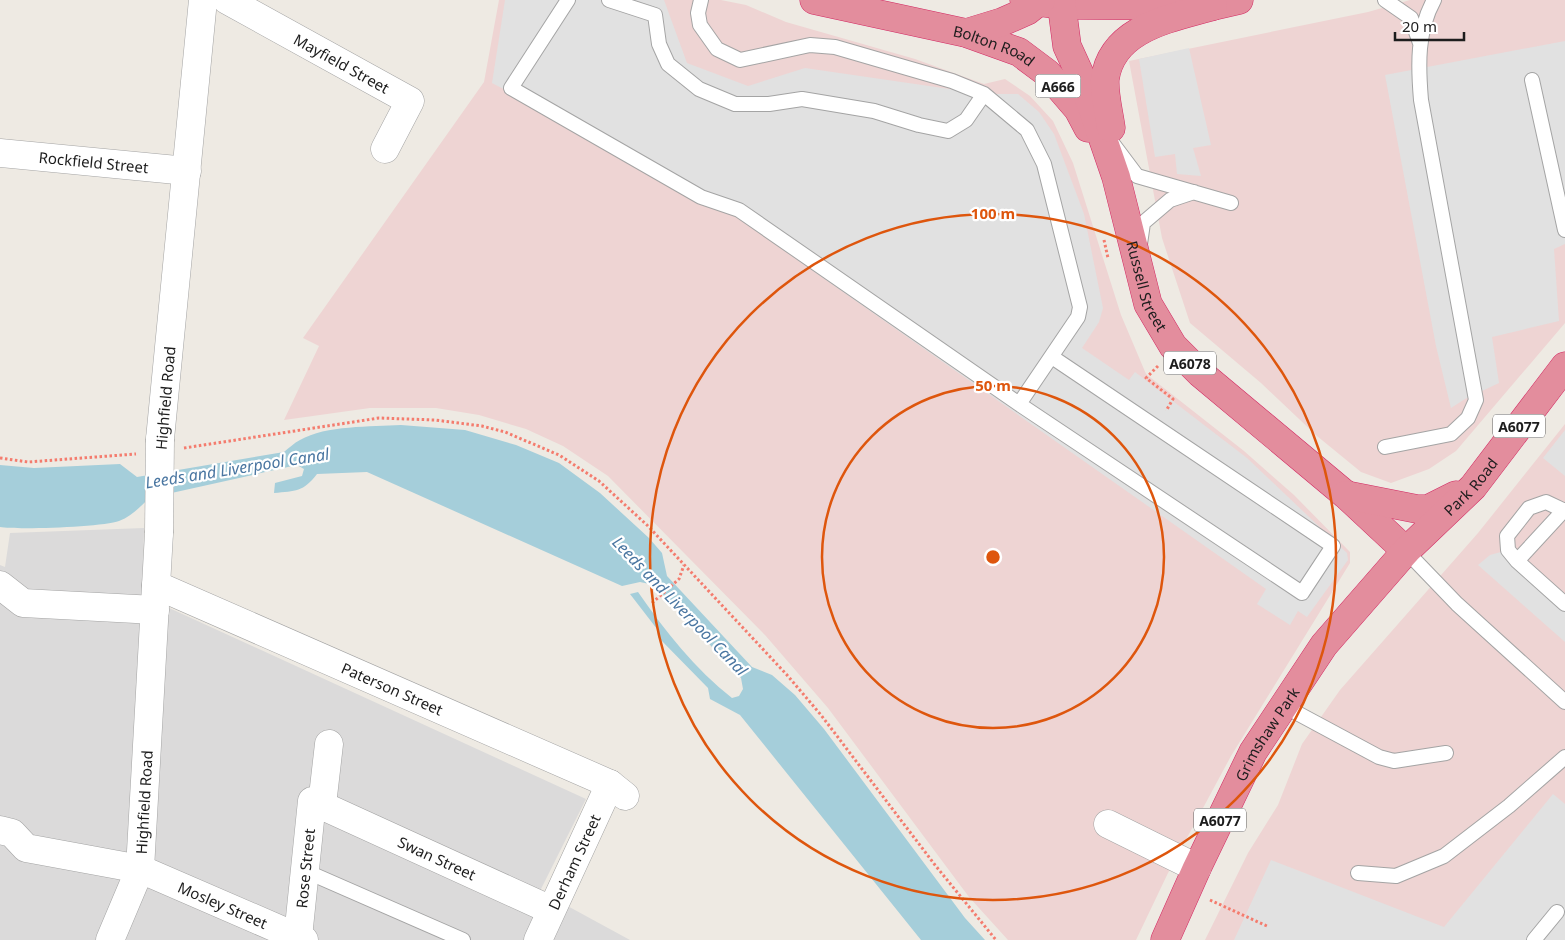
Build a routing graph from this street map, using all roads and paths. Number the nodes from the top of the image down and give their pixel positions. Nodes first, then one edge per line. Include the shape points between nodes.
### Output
1 (203, 0) edge
2 (227, 0) edge
3 (568, 0) edge
4 (609, 0) edge
5 (701, 0) edge
6 (814, 0) edge
7 (1239, 0) edge
8 (1386, 0) edge
9 (1434, 0) edge
10 (1045, 2) edge
11 (1119, 3) edge
12 (1213, 6) junction
13 (966, 34) junction
14 (1420, 43) junction
15 (1532, 80) dead end
16 (984, 94) junction
17 (1112, 143) junction
18 (385, 148) dead end
19 (0, 153) edge
20 (187, 171) junction
21 (1116, 177) junction
22 (1194, 192) junction
23 (1231, 203) dead end
24 (1565, 230) edge
25 (1104, 238) dead end
26 (1109, 261) dead end
27 (1138, 262) junction
28 (1052, 357) junction
29 (1154, 360) dead end
30 (1158, 365) junction
31 (1565, 366) edge
32 (1164, 372) dead end
33 (1173, 400) dead end
34 (1019, 404) junction
35 (160, 447) junction
36 (1384, 447) dead end
37 (0, 458) edge
38 (1473, 487) junction
39 (1346, 494) junction
40 (1564, 510) edge
41 (1406, 551) junction
42 (1517, 561) junction
43 (684, 565) junction
44 (0, 585) edge
45 (155, 597) junction
46 (652, 603) dead end
47 (1565, 604) edge
48 (1565, 702) edge
49 (1284, 706) junction
50 (329, 744) dead end
51 (1446, 753) dead end
52 (1565, 757) edge
53 (617, 790) joint
54 (317, 803) junction
55 (1108, 824) dead end
56 (0, 830) edge
57 (1197, 868) junction
58 (140, 869) junction
59 (303, 870) junction
60 (1358, 873) dead end
61 (1209, 899) dead end
62 (551, 910) junction
63 (1557, 912) dead end
64 (1269, 927) dead end
65 (301, 939) edge
66 (110, 940) edge
67 (463, 940) edge
68 (538, 940) edge
69 (996, 940) edge
70 (1165, 940) edge
71 (1534, 940) edge

1 - 20 street, Highfield Road
2 - 18 street, Mayfield Street via 410,101
3 - 34 lane via 511,88 701,197 739,210
4 - 16 lane via 655,15 658,44 668,64 700,89 735,104 769,104 802,99 874,111 948,131 966,120
5 - 16 lane via 700,25 717,49 740,60 810,45 835,47 952,81
6 - 13 highway, Bolton Road / A666
7 - 12 highway
8 - 14 lane via 1411,18
9 - 14 lane
10 - 11 highway
10 - 13 highway
10 - 21 highway, Russell Street / A6078 via 1083,82
11 - 12 highway
12 - 17 highway via 1145,27 1128,38 1117,52 1105,80
13 - 21 highway, Bolton Road / A666 via 1019,52 1047,73 1078,109
14 - 36 lane via 1421,100 1476,400 1468,418 1451,434
15 - 24 lane
16 - 28 lane via 1027,130 1044,164 1080,307 1078,317
17 - 21 highway
17 - 22 lane via 1137,176
19 - 20 street, Rockfield Street
20 - 35 street, Highfield Road
21 - 27 highway, Russell Street / A6078
22 - 23 lane
22 - 27 lane via 1170,200 1143,223
25 - 26 path
27 - 39 highway, Russell Street / A6078 via 1148,304 1173,346 1200,373
28 - 34 lane
28 - 34 lane via 1333,546 1302,594
29 - 30 path
30 - 32 path
30 - 33 path via 1146,378
31 - 38 highway, Park Road / A6077
35 - 37 path via 28,462
35 - 43 path via 379,418 435,420 498,430 559,455 599,481
35 - 45 street, Highfield Road, bridge
38 - 39 highway, Russell Street / A6078 via 1428,509
38 - 41 highway, Park Road / A6077
39 - 41 highway, Russell Street / A6078
40 - 42 lane
40 - 42 lane via 1546,502 1529,508 1507,536 1508,550
41 - 48 lane via 1456,604
41 - 49 highway, Grimshaw Park / A6077 via 1324,645
42 - 47 lane
43 - 46 path via 679,579
43 - 69 path via 821,715 935,866
44 - 45 street via 23,603
45 - 53 street, Paterson Street
45 - 58 street, Highfield Road
49 - 51 lane via 1378,757 1394,761
49 - 57 highway, Grimshaw Park / A6077 via 1253,752
50 - 54 street
52 - 60 lane via 1444,856 1396,876
53 - 62 street, Derham Street
54 - 59 street, Rose Street
54 - 62 street, Swan Street
55 - 57 street
56 - 58 street, Mosley Street via 12,834 26,848
57 - 70 highway, Grimshaw Park / A6077
58 - 65 street, Mosley Street
58 - 66 street, Highfield Road
59 - 65 street, Rose Street
59 - 67 lane
61 - 64 path
62 - 68 street, Derham Street
63 - 71 lane

